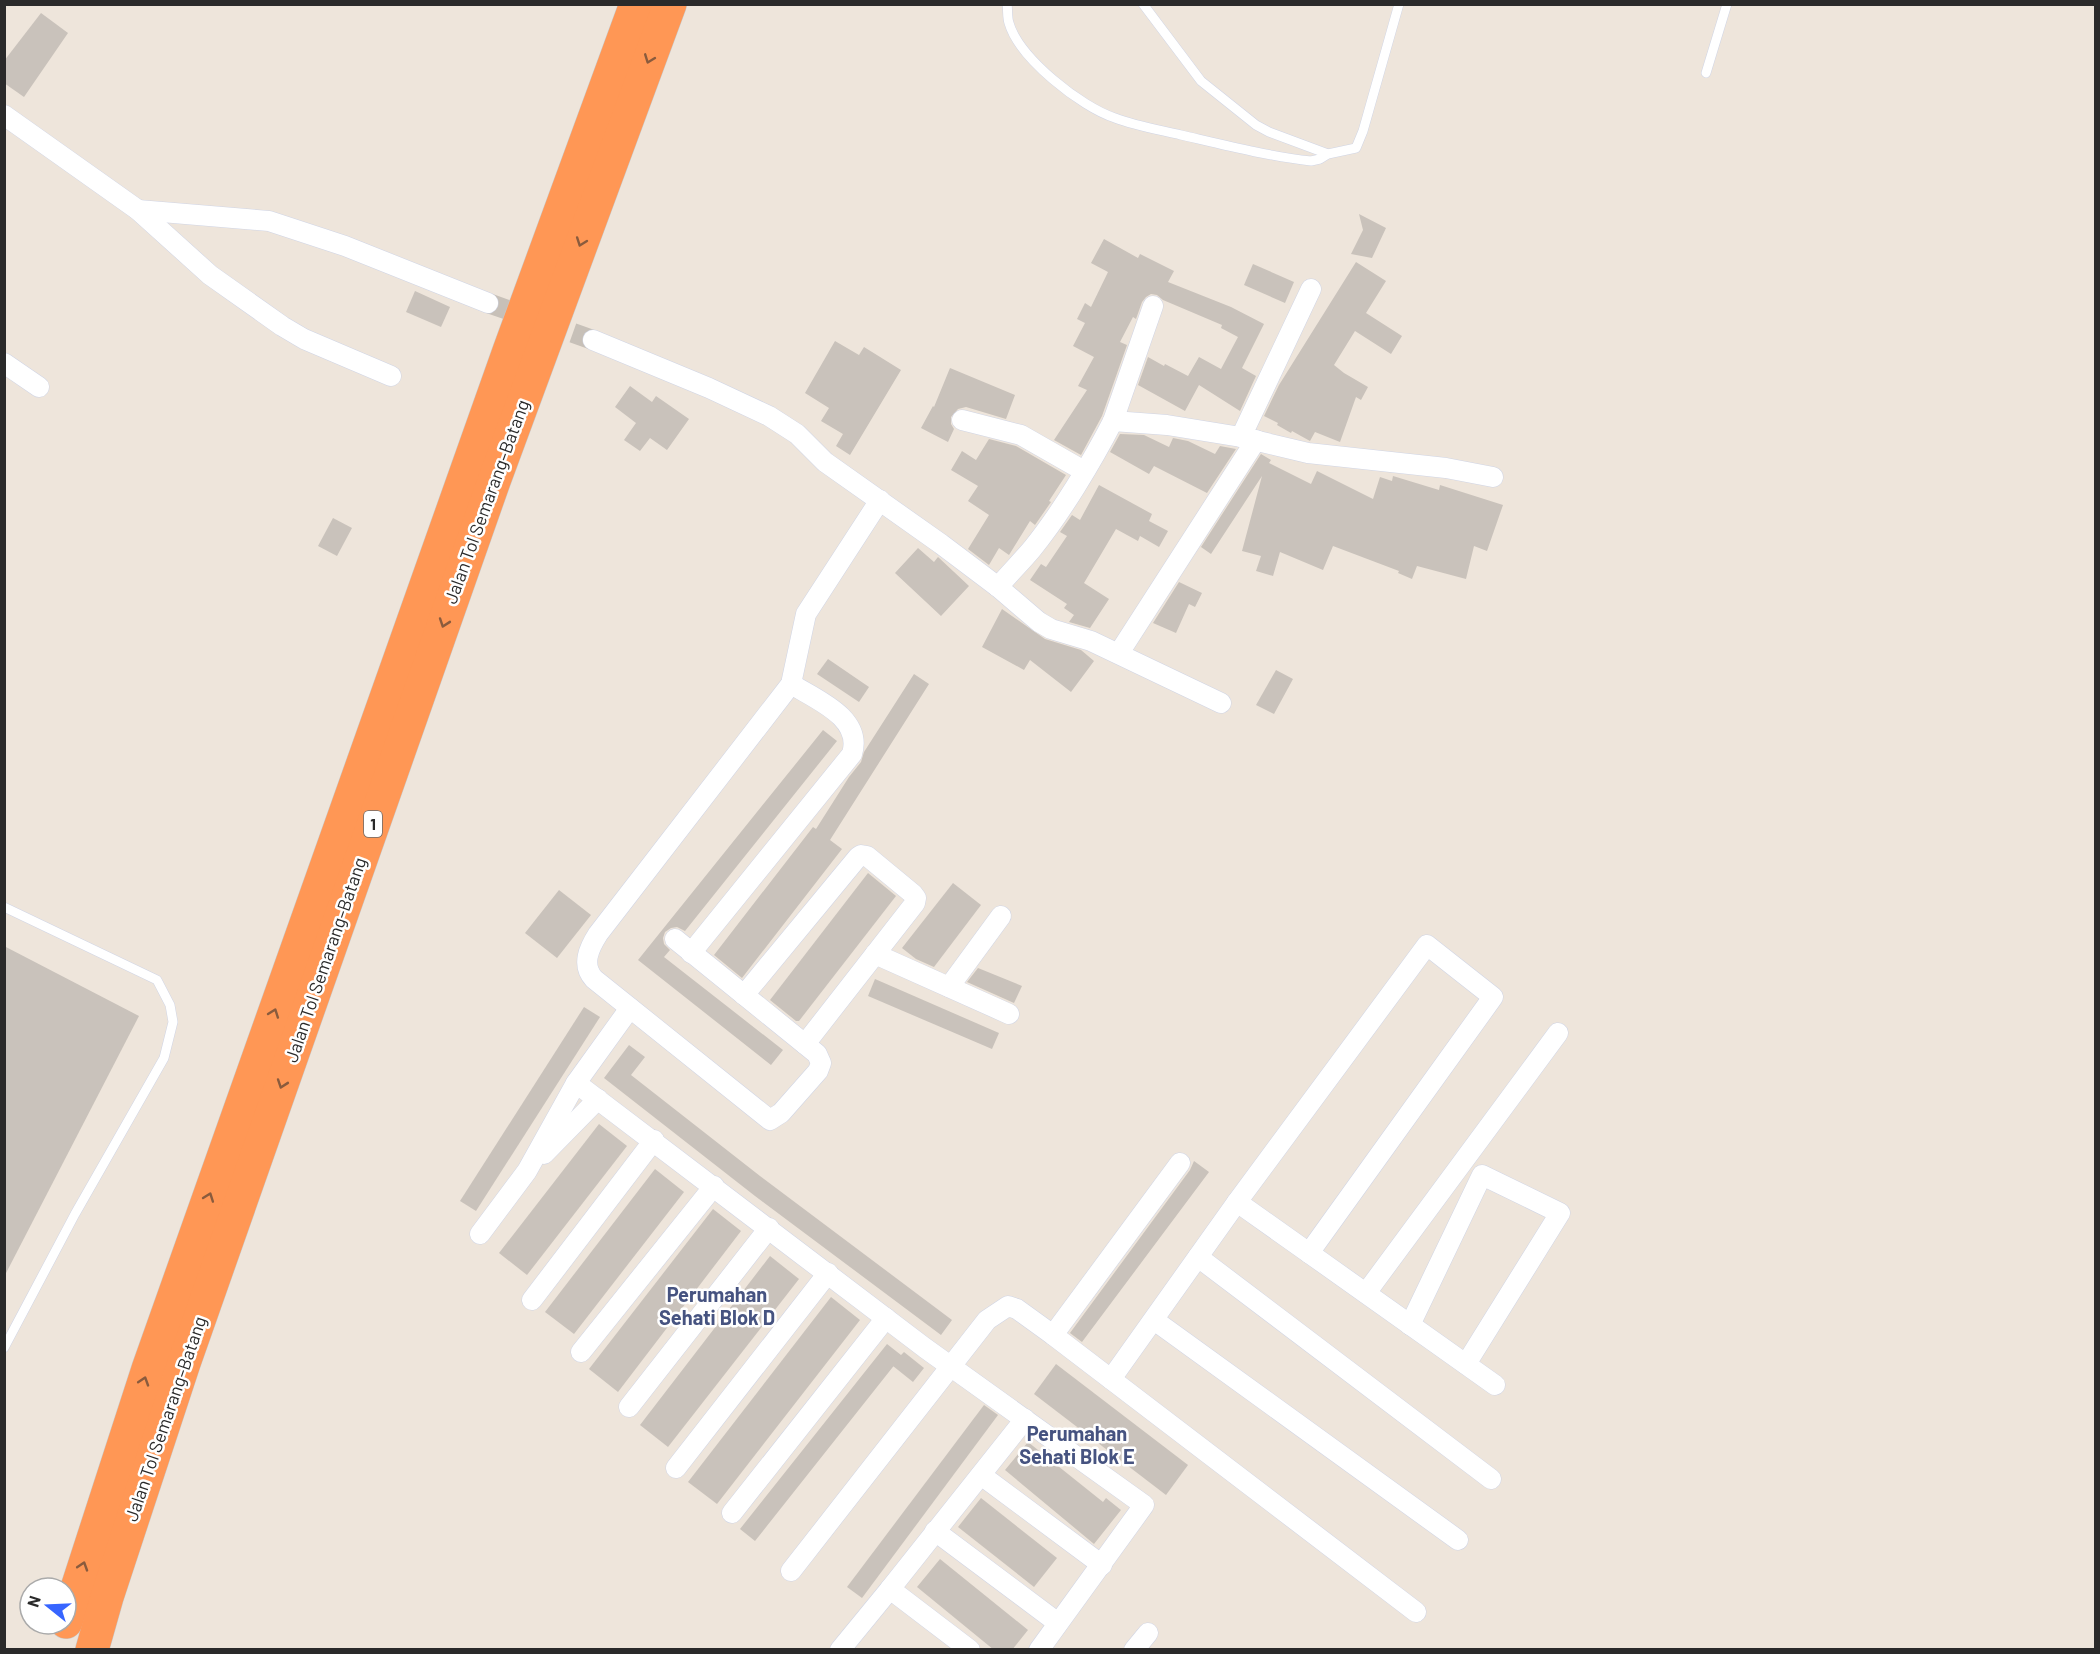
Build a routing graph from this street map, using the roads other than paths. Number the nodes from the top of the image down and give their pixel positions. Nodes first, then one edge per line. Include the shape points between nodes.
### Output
1 (636, 4) edge
2 (670, 4) edge
3 (1007, 4) edge
4 (1143, 4) edge
5 (1399, 4) edge
6 (1727, 4) edge
7 (1706, 73) dead end
8 (4, 115) edge
9 (1328, 154) junction
10 (138, 210) junction
11 (1311, 290) dead end
12 (488, 303) tunnel mouth
13 (1153, 306) dead end
14 (593, 340) tunnel mouth
15 (4, 363) edge
16 (391, 376) dead end
17 (39, 387) dead end
18 (962, 420) dead end
19 (1113, 421) junction
20 (1248, 438) junction
21 (1084, 471) junction
22 (1493, 477) dead end
23 (880, 500) junction
24 (998, 587) junction
25 (1119, 653) junction
26 (791, 684) junction
27 (1221, 703) dead end
28 (4, 907) edge
29 (1001, 916) dead end
30 (675, 939) dead end
31 (691, 953) junction
32 (875, 954) junction
33 (949, 987) junction
34 (744, 995) junction
35 (630, 1008) junction
36 (1009, 1014) dead end
37 (1558, 1033) dead end
38 (805, 1044) junction
39 (576, 1083) junction
40 (598, 1099) junction
41 (654, 1140) junction
42 (1180, 1163) dead end
43 (1461, 1165) junction
44 (527, 1171) junction
45 (1482, 1175) junction
46 (714, 1186) junction
47 (1238, 1202) junction
48 (769, 1228) junction
49 (480, 1234) dead end
50 (1309, 1253) junction
51 (1198, 1257) junction
52 (828, 1273) junction
53 (1366, 1293) junction
54 (532, 1300) dead end
55 (886, 1318) junction
56 (1154, 1320) junction
57 (1410, 1325) junction
58 (1053, 1335) junction
59 (4, 1348) edge
60 (581, 1352) dead end
61 (1466, 1364) junction
62 (951, 1366) junction
63 (1112, 1379) junction
64 (1495, 1385) dead end
65 (629, 1407) dead end
66 (1025, 1419) junction
67 (676, 1468) dead end
68 (981, 1474) junction
69 (1491, 1479) dead end
70 (732, 1513) dead end
71 (935, 1531) junction
72 (1458, 1539) dead end
73 (1102, 1564) junction
74 (791, 1571) dead end
75 (78, 1586) edge
76 (890, 1589) junction
77 (1416, 1612) dead end
78 (1058, 1623) junction
79 (1148, 1633) dead end
80 (845, 1648) edge
81 (92, 1650) edge
82 (969, 1650) edge
83 (1039, 1650) edge
84 (1134, 1650) edge

75 -> 1 highway, Jalan Tol Semarang–Batang / 1 via 148,1369
2 -> 81 highway, Jalan Tol Semarang–Batang / 1 via 486,504 184,1363
3 - 9 lane via 1009,23 1022,47 1083,103 1114,118 1233,148 1296,159 1311,161
4 - 9 lane via 1201,81 1256,125
5 - 9 lane via 1356,148
6 - 7 lane
8 - 10 street
10 - 12 street via 269,220
10 - 16 street via 210,275 282,326
11 - 20 street
13 - 19 street
14 - 23 street via 769,416
15 - 17 street
18 - 21 street via 1022,435
19 - 20 street
19 - 21 street
20 - 22 street via 1308,453
20 - 25 street
21 - 24 street via 1033,548
23 - 24 street
23 - 26 street via 806,614
24 - 25 street via 1045,626
25 - 27 street
26 - 31 street via 845,719 853,735 852,754
26 - 35 street via 593,942 587,958 589,974
28 - 59 lane via 157,980 171,1005 173,1022 164,1058
29 - 33 street
30 - 31 street
31 - 34 street
32 - 33 street
32 - 34 street via 916,898 867,855 861,855
32 - 38 street
33 - 36 street
34 - 38 street
35 - 38 street via 770,1120 818,1071 821,1063 817,1054
35 - 39 street
37 - 43 street
39 - 40 street
39 - 44 street
40 - 41 street
40 - 44 street
41 - 46 street
41 - 54 street
42 - 58 street
43 - 45 street
43 - 53 street
44 - 49 street
45 - 57 street
45 - 61 street via 1560,1213
46 - 48 street
46 - 60 street
47 - 50 street
47 - 50 street via 1427,945 1493,997
47 - 51 street
48 - 52 street
48 - 65 street
50 - 53 street
51 - 56 street
51 - 69 street
52 - 55 street
52 - 67 street
53 - 57 street
55 - 62 street
55 - 70 street
56 - 63 street
56 - 72 street
57 - 61 street
58 - 62 street via 1008,1306 987,1320
58 - 63 street
61 - 64 street
62 - 66 street
62 - 74 street
63 - 77 street
66 - 68 street
66 - 73 street via 1144,1506
68 - 71 street
68 - 73 street
71 - 76 street
71 - 78 street
73 - 78 street
76 - 80 street
76 - 82 street
78 - 83 street
79 - 84 street

